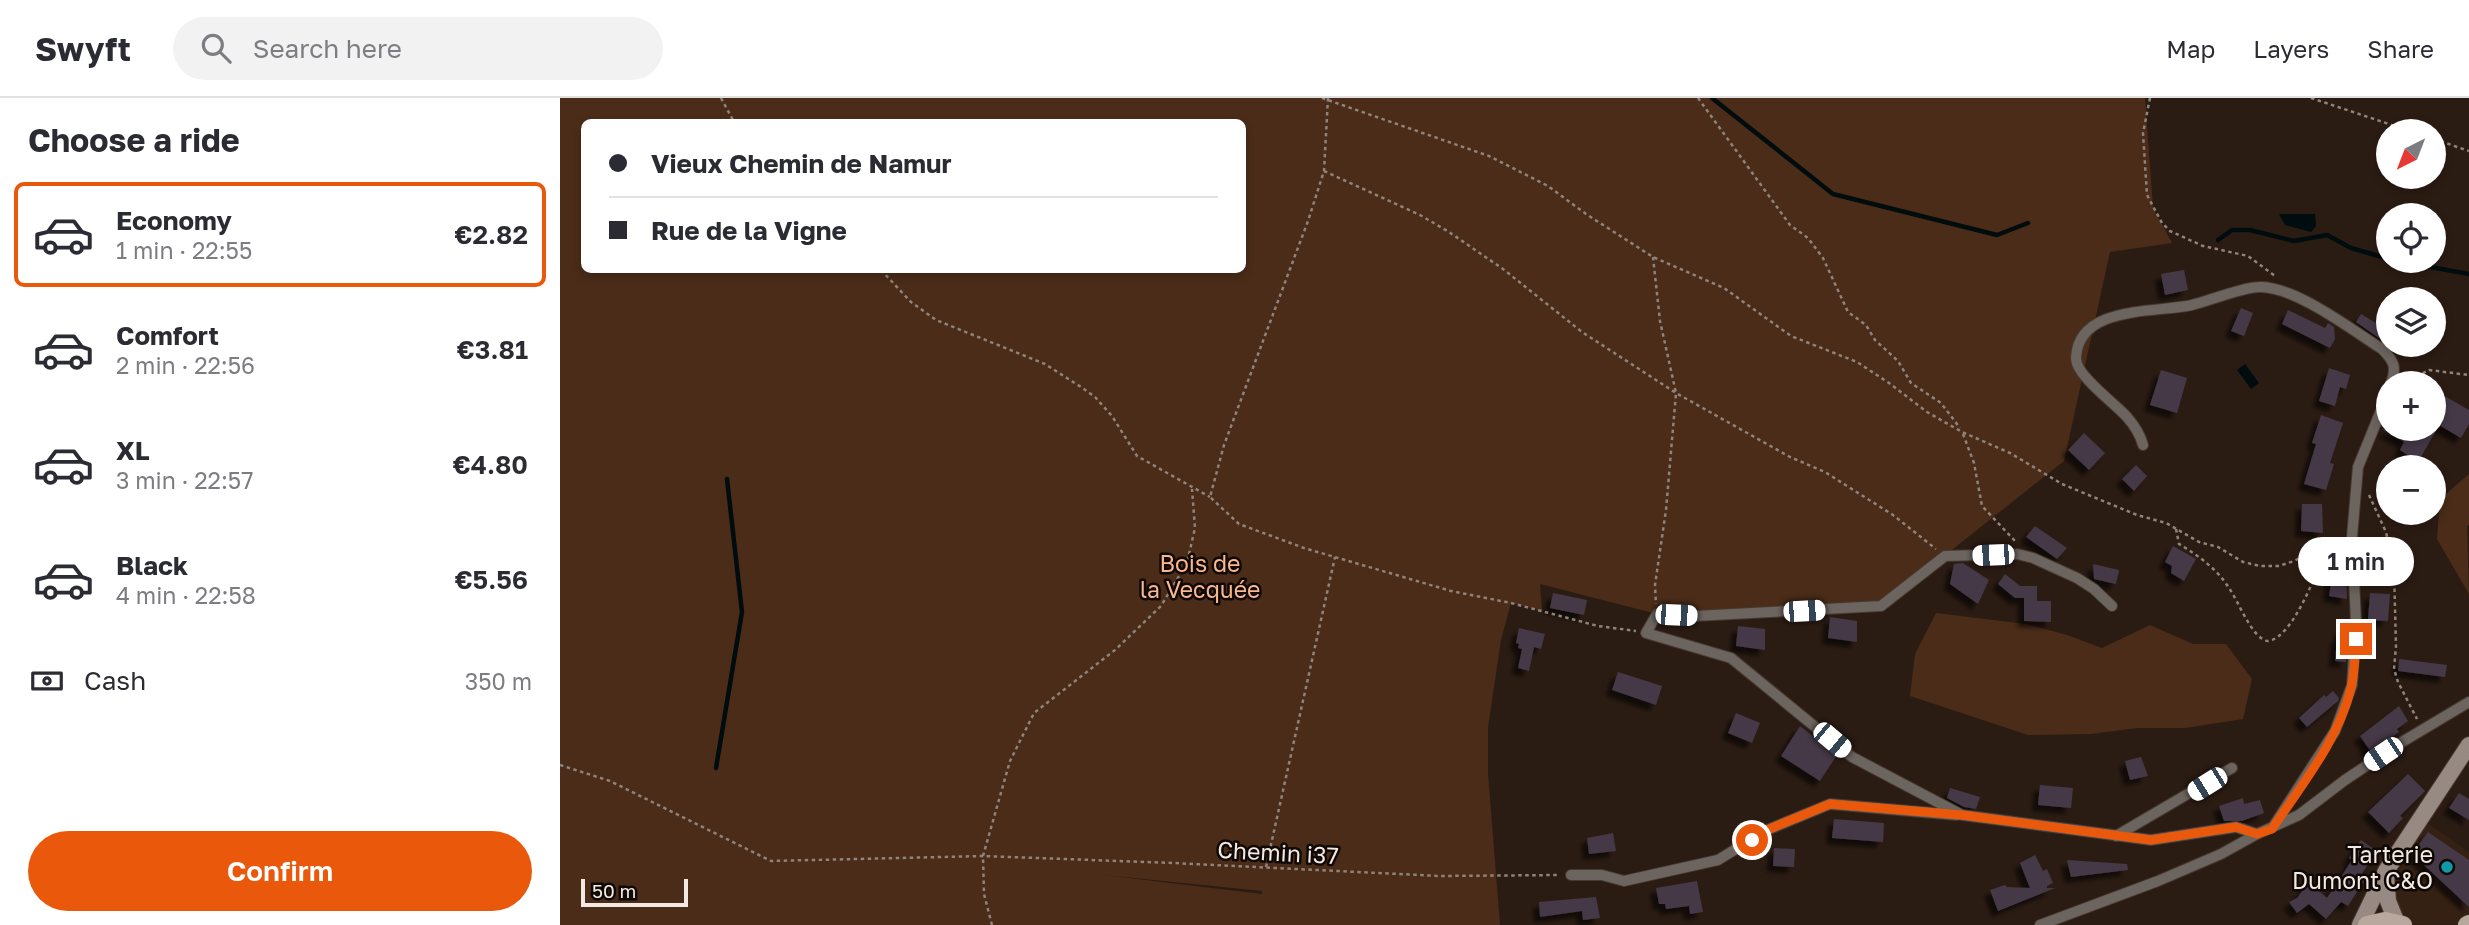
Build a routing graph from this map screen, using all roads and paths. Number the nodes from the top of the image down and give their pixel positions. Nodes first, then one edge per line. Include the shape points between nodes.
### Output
1 (721, 98) edge
2 (1322, 98) edge
3 (1698, 98) edge
4 (2150, 98) edge
5 (2311, 98) edge
6 (1328, 100) edge
7 (732, 119) edge
8 (2376, 120) edge
9 (2446, 143) edge
10 (2469, 151) edge
11 (1324, 171) junction
12 (1653, 257) junction
13 (883, 273) edge
14 (2290, 294) junction
15 (2395, 371) edge
16 (2446, 372) edge
17 (2469, 375) edge
18 (1676, 393) junction
19 (2376, 423) edge
20 (1962, 432) junction
21 (2143, 445) dead end
22 (1192, 489) junction
23 (2369, 496) dead end
24 (1210, 497) junction
25 (2176, 529) junction
26 (2017, 554) junction
27 (1945, 556) junction
28 (1335, 557) junction
29 (2112, 606) dead end
30 (1657, 614) junction
31 (1646, 633) junction
32 (2469, 702) edge
33 (2423, 729) junction
34 (2469, 745) edge
35 (560, 765) edge
36 (2232, 768) dead end
37 (1962, 815) junction
38 (2272, 829) junction
39 (2257, 834) junction
40 (2116, 835) junction
41 (983, 856) junction
42 (1266, 867) junction
43 (2386, 871) junction
44 (1571, 875) joint
45 (2400, 924) edge
46 (992, 925) edge
47 (2040, 925) edge
48 (2360, 925) edge
49 (2367, 925) edge

1 - 7 path
2 - 6 path
3 - 20 path via 1790,225 1808,238 1823,258 1848,312 1866,325 1912,383 1941,403
4 - 14 path via 2143,133 2147,195 2162,223 2203,246 2248,256 2287,285
5 - 8 path
6 - 11 path
6 - 12 path via 1489,156 1548,186
9 - 10 path
11 - 18 path via 1449,232 1582,332
11 - 24 path via 1224,445
12 - 18 path via 1660,321
12 - 20 path via 1724,288 1791,336 1857,362
13 - 22 path via 936,320 1045,364 1081,387 1112,416 1137,456
14 - 15 street via 2382,349 2393,360
14 - 21 street via 2259,287 2190,306 2115,316 2084,335 2075,362 2080,372 2127,417
16 - 17 path
18 - 27 path via 1825,472 1893,515
18 - 30 path via 1655,585
19 - 38 street via 2358,467 2352,537 2356,622 2352,685 2335,731
20 - 25 path via 2010,453 2062,484
20 - 26 path via 1975,463 1982,506 2017,543
22 - 24 path
22 - 41 path via 1195,528 1188,563 1161,606 1115,650 1034,713 1010,761
23 - 33 path via 2391,547 2395,569 2394,668
24 - 28 path via 1239,524
25 - 25 path via 2179,544 2213,568 2256,636 2268,641 2280,636 2299,611 2328,544 2279,566 2260,566
26 - 27 street
26 - 29 street via 2077,578
27 - 30 street via 1881,606
28 - 31 path via 1451,591
28 - 42 path
30 - 31 street
31 - 37 street via 1731,658 1852,757
32 - 33 street
33 - 38 street
34 - 43 street
35 - 41 path, Chemin i37 via 610,781 771,861
36 - 40 street
37 - 40 street
37 - 44 street via 1830,804 1767,830 1718,860 1624,881
38 - 39 street
39 - 40 street via 2236,827 2151,840
39 - 47 street via 2158,881
41 - 42 path, Chemin i37
41 - 46 path via 984,894
42 - 44 path, Chemin i37 via 1440,876
43 - 45 street via 2388,901
43 - 48 street
45 - 49 main road

